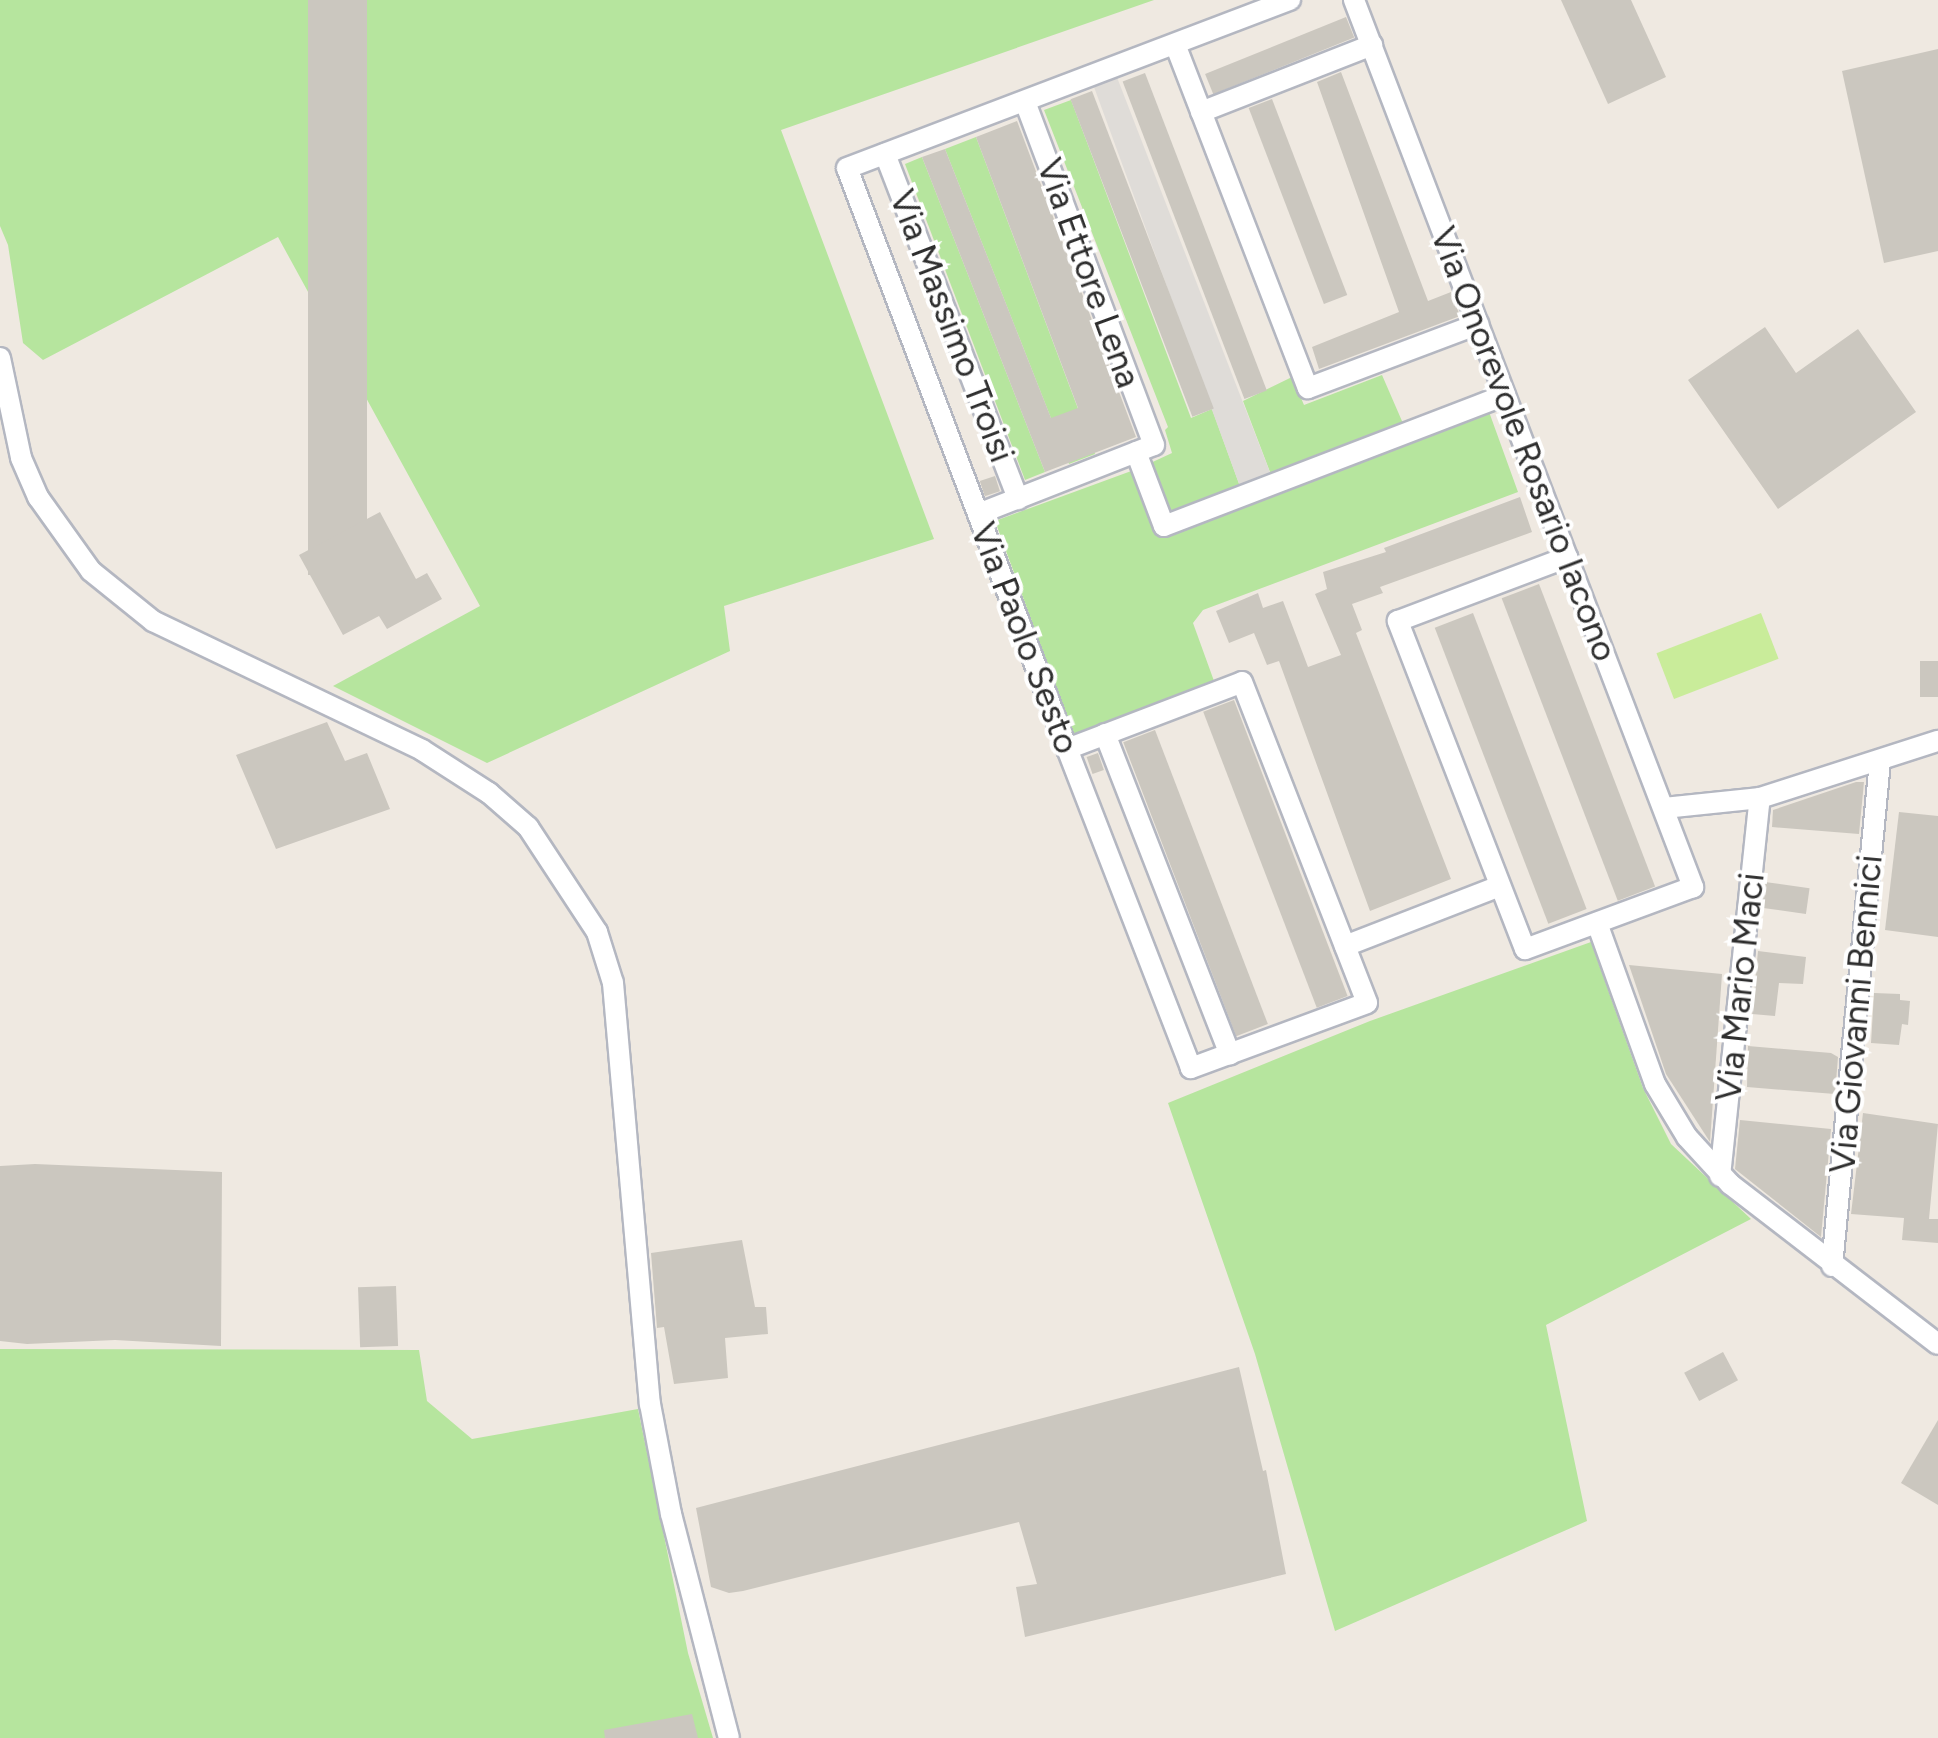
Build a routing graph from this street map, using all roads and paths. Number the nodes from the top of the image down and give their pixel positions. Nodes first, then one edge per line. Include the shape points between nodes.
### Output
1 (1290, 0) edge
2 (1354, 0) edge
3 (1175, 44) junction
4 (1372, 45) junction
5 (1025, 101) junction
6 (1202, 112) junction
7 (886, 154) junction
8 (1478, 324) junction
9 (0, 358) edge
10 (1505, 395) junction
11 (1145, 449) junction
12 (1018, 499) junction
13 (978, 514) junction
14 (1567, 556) junction
15 (1106, 734) junction
16 (1938, 741) edge
17 (1066, 749) junction
18 (1880, 762) junction
19 (1760, 798) junction
20 (1664, 808) junction
21 (1500, 886) junction
22 (1596, 923) junction
23 (1345, 946) junction
24 (1230, 1054) junction
25 (1720, 1176) junction
26 (1832, 1266) junction
27 (1938, 1344) edge
28 (728, 1738) edge

1 - 3 street
2 - 4 street, Via Onorevole Rosario Iacono
3 - 5 street
3 - 6 street
4 - 6 street
4 - 8 street, Via Onorevole Rosario Iacono
5 - 7 street
5 - 11 street, Via Ettore Lena
6 - 8 street via 1308,388
7 - 12 street, Via Massimo Troisi
7 - 13 street, Via Paolo Sesto via 848,168
8 - 10 street, Via Onorevole Rosario Iacono
9 - 28 street via 21,458 38,497 92,571 153,621 422,750 489,793 528,828 596,932 613,983 650,1404
10 - 11 street, Via Ettore Lena via 1164,526
10 - 14 street, Via Onorevole Rosario Iacono
11 - 12 street
12 - 13 street
13 - 17 street, Via Paolo Sesto
14 - 20 street, Via Onorevole Rosario Iacono
14 - 21 street via 1398,621
15 - 17 street
15 - 23 street via 1242,682
15 - 24 street
16 - 18 street
17 - 24 street, Via Paolo Sesto via 1191,1068
18 - 19 street
18 - 26 street, Via Giovanni Bennici
19 - 20 street
19 - 25 street, Via Mario Maci
20 - 22 street, Via Onorevole Rosario Iacono via 1694,887
21 - 22 street via 1525,950
21 - 23 street
22 - 25 street via 1655,1084
23 - 24 street via 1367,1003
25 - 26 street
26 - 27 street

